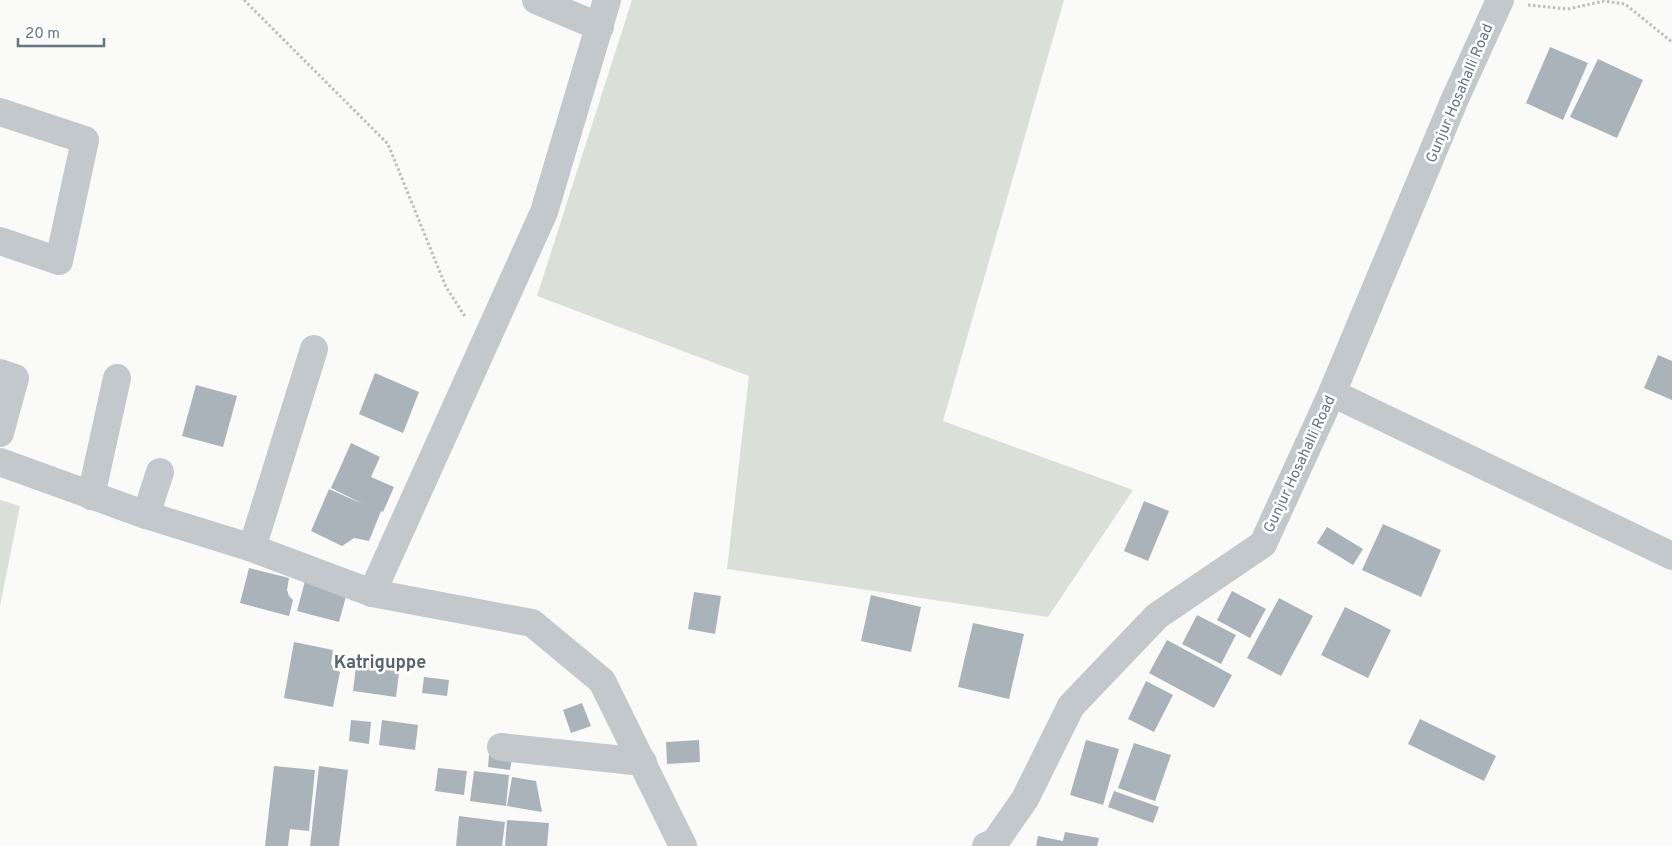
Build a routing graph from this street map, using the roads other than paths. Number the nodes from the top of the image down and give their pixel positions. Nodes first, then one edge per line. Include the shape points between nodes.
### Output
1 (536, 0) edge
2 (607, 0) edge
3 (1499, 1) edge
4 (600, 27) junction
5 (0, 112) edge
6 (0, 241) edge
7 (314, 349) dead end
8 (0, 373) edge
9 (117, 378) dead end
10 (1332, 393) junction
11 (0, 432) edge
12 (0, 462) edge
13 (160, 472) dead end
14 (91, 496) junction
15 (146, 515) junction
16 (252, 548) junction
17 (1672, 556) edge
18 (372, 593) junction
19 (501, 747) dead end
20 (643, 762) junction
21 (994, 845) edge
22 (683, 846) edge

1 - 4 street
2 - 4 street
3 - 10 street, Gunjur Hosahalli Road
4 - 18 street via 544,212
5 - 6 street via 85,140 59,261
7 - 16 street
8 - 11 street via 16,378
9 - 14 street
10 - 17 street
10 - 21 street, Gunjur Hosahalli Road via 1263,544 1157,616 1071,706 1025,799
12 - 14 street
13 - 15 street
14 - 15 street
15 - 16 street
16 - 18 street
18 - 20 street via 532,623 602,680
19 - 20 street
20 - 22 street

